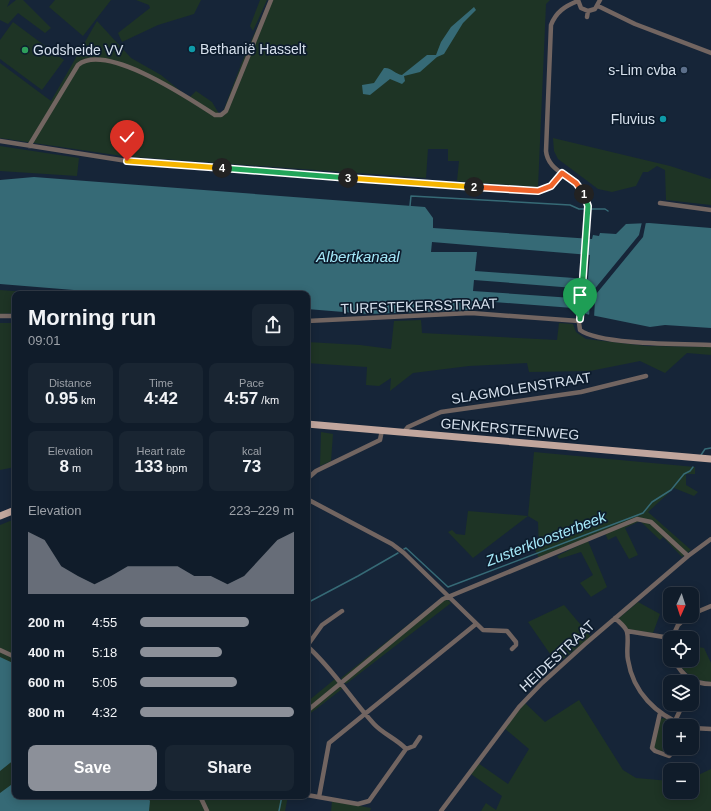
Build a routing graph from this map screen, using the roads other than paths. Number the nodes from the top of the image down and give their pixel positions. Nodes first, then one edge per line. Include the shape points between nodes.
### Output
1 (271, 0) edge
2 (600, 0) edge
3 (578, 1) edge
4 (598, 6) junction
5 (588, 11) junction
6 (587, 17) dead end
7 (711, 53) edge
8 (0, 141) edge
9 (29, 146) junction
10 (562, 173) junction
11 (660, 204) dead end
12 (711, 210) edge
13 (0, 316) edge
14 (12, 316) edge
15 (580, 318) junction
16 (310, 321) edge
17 (711, 345) edge
18 (646, 376) dead end
19 (310, 424) edge
20 (382, 430) junction
21 (404, 432) junction
22 (711, 459) edge
23 (310, 476) edge
24 (310, 500) edge
25 (12, 511) edge
26 (0, 516) edge
27 (711, 539) edge
28 (688, 556) junction
29 (449, 596) junction
30 (711, 606) edge
31 (342, 611) dead end
32 (699, 611) edge
33 (615, 618) junction
34 (476, 624) junction
35 (627, 631) junction
36 (663, 637) edge
37 (310, 642) edge
38 (310, 649) edge
39 (512, 649) dead end
40 (0, 650) edge
41 (12, 656) edge
42 (677, 667) edge
43 (685, 675) edge
44 (342, 683) junction
45 (699, 683) edge
46 (711, 684) edge
47 (310, 709) edge
48 (365, 713) junction
49 (660, 713) junction
50 (670, 719) edge
51 (699, 728) edge
52 (711, 729) edge
53 (420, 737) dead end
54 (406, 749) junction
55 (663, 754) edge
56 (310, 795) edge
57 (320, 797) junction
58 (201, 799) edge
59 (207, 811) edge
60 (441, 811) edge

1 - 9 street via 226,111 221,115 215,115 129,66 88,60 78,65
2 - 4 street
3 - 5 street via 582,8
3 - 10 street via 558,12 550,33 546,156 552,166
4 - 5 street
4 - 7 street via 635,24
5 - 6 street
8 - 9 street
9 - 10 street via 127,161 532,191 551,186
10 - 15 street via 576,183 584,193 588,206
11 - 12 street
13 - 14 street
15 - 16 street, TURFSTEKERSSTRAAT via 471,313
15 - 17 street via 580,330 590,335 648,343
18 - 21 street, SLAGMOLENSTRAAT via 581,392 441,412 408,427
19 - 20 main road, GENKERSTEENWEG
20 - 21 main road, GENKERSTEENWEG
20 - 23 street via 380,440
21 - 22 main road, GENKERSTEENWEG
24 - 29 street via 392,544
25 - 26 main road
27 - 28 street, HEIDESTRAAT
28 - 29 street via 651,522 637,519
28 - 33 street, HEIDESTRAAT
29 - 34 street
29 - 44 street
30 - 32 street
31 - 37 street via 322,625
33 - 35 street
33 - 60 street, HEIDESTRAAT via 571,656 519,707
34 - 39 street via 486,631 507,631 516,642
34 - 48 street
35 - 36 street
35 - 49 street via 626,648 631,674 640,691
38 - 44 street
40 - 41 street
42 - 43 street
44 - 47 street
44 - 48 street
45 - 46 street
48 - 54 street via 375,725
48 - 57 street via 329,744
49 - 50 street
49 - 55 street via 652,748
51 - 52 street
53 - 54 street via 414,746
54 - 57 street via 369,801 358,804
56 - 57 street
58 - 59 street

